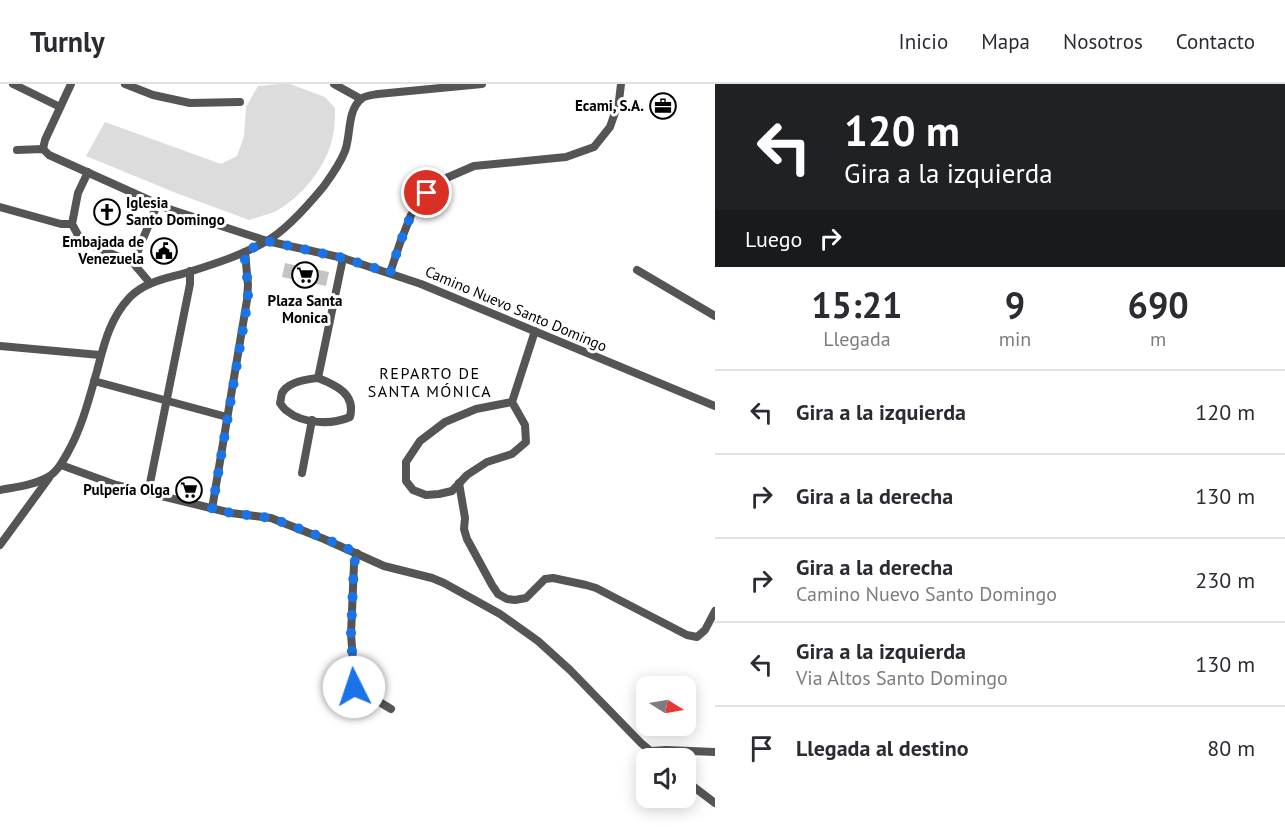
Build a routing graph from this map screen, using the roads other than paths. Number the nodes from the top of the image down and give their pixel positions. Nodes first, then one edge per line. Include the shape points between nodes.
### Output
1 (13, 84) edge
2 (71, 84) edge
3 (125, 84) edge
4 (334, 84) edge
5 (482, 84) edge
6 (621, 84) edge
7 (361, 99) junction
8 (240, 102) dead end
9 (60, 107) junction
10 (43, 148) junction
11 (17, 150) dead end
12 (88, 172) junction
13 (157, 205) junction
14 (0, 207) edge
15 (72, 224) junction
16 (267, 241) junction
17 (244, 252) junction
18 (343, 258) junction
19 (133, 263) junction
20 (637, 270) dead end
21 (190, 272) junction
22 (390, 273) junction
23 (150, 283) junction
24 (715, 316) edge
25 (535, 331) junction
26 (0, 346) edge
27 (100, 355) junction
28 (318, 378) junction
29 (94, 381) junction
30 (166, 401) junction
31 (512, 402) junction
32 (715, 406) edge
33 (227, 417) junction
34 (312, 420) junction
35 (61, 465) junction
36 (302, 473) dead end
37 (50, 476) junction
38 (459, 483) junction
39 (0, 490) edge
40 (148, 493) junction
41 (212, 509) junction
42 (0, 545) edge
43 (357, 553) junction
44 (715, 611) edge
45 (391, 709) dead end
46 (647, 748) edge
47 (696, 751) edge
48 (715, 752) edge
49 (696, 789) edge
50 (715, 803) edge

1 - 9 street
2 - 9 street
3 - 8 street via 190,103
4 - 7 street
5 - 7 street
6 - 22 street via 610,127 594,147 566,157 474,166 444,179 427,193 411,215
7 - 16 street via 354,109 345,150 333,175
9 - 10 street
10 - 11 street
10 - 12 street, Camino Nuevo Santo Domingo via 49,155
12 - 13 street, Camino Nuevo Santo Domingo
12 - 15 street via 78,193
13 - 16 street, Camino Nuevo Santo Domingo
13 - 19 street
14 - 15 street
15 - 19 street via 87,243
16 - 17 street
16 - 18 street, Camino Nuevo Santo Domingo
17 - 21 street
17 - 33 street via 248,300
18 - 22 street, Camino Nuevo Santo Domingo
18 - 28 street
19 - 23 street
20 - 24 street
21 - 23 street
21 - 30 street
22 - 25 street, Camino Nuevo Santo Domingo
23 - 27 street via 131,296 115,317
25 - 31 street
25 - 32 street, Camino Nuevo Santo Domingo
26 - 27 street
27 - 29 street
28 - 34 street via 290,386 280,403 287,411
28 - 34 street via 335,385 352,408 350,417 341,420
29 - 30 street
29 - 35 street via 74,442
30 - 33 street
30 - 40 street
31 - 38 street via 525,425 526,442 512,454 487,462
31 - 38 street via 476,409 445,423 420,441 406,462 406,481 413,490 439,495
33 - 41 street
34 - 36 street
35 - 37 street
35 - 40 street
37 - 39 street
37 - 42 street
38 - 44 street via 467,538 492,585 507,599 526,598 545,579 553,578 596,588 697,637
40 - 41 street
41 - 43 street via 271,518
43 - 45 street via 351,634 354,687
43 - 46 street via 384,566 444,583 500,614 538,641
47 - 48 street
49 - 50 street

